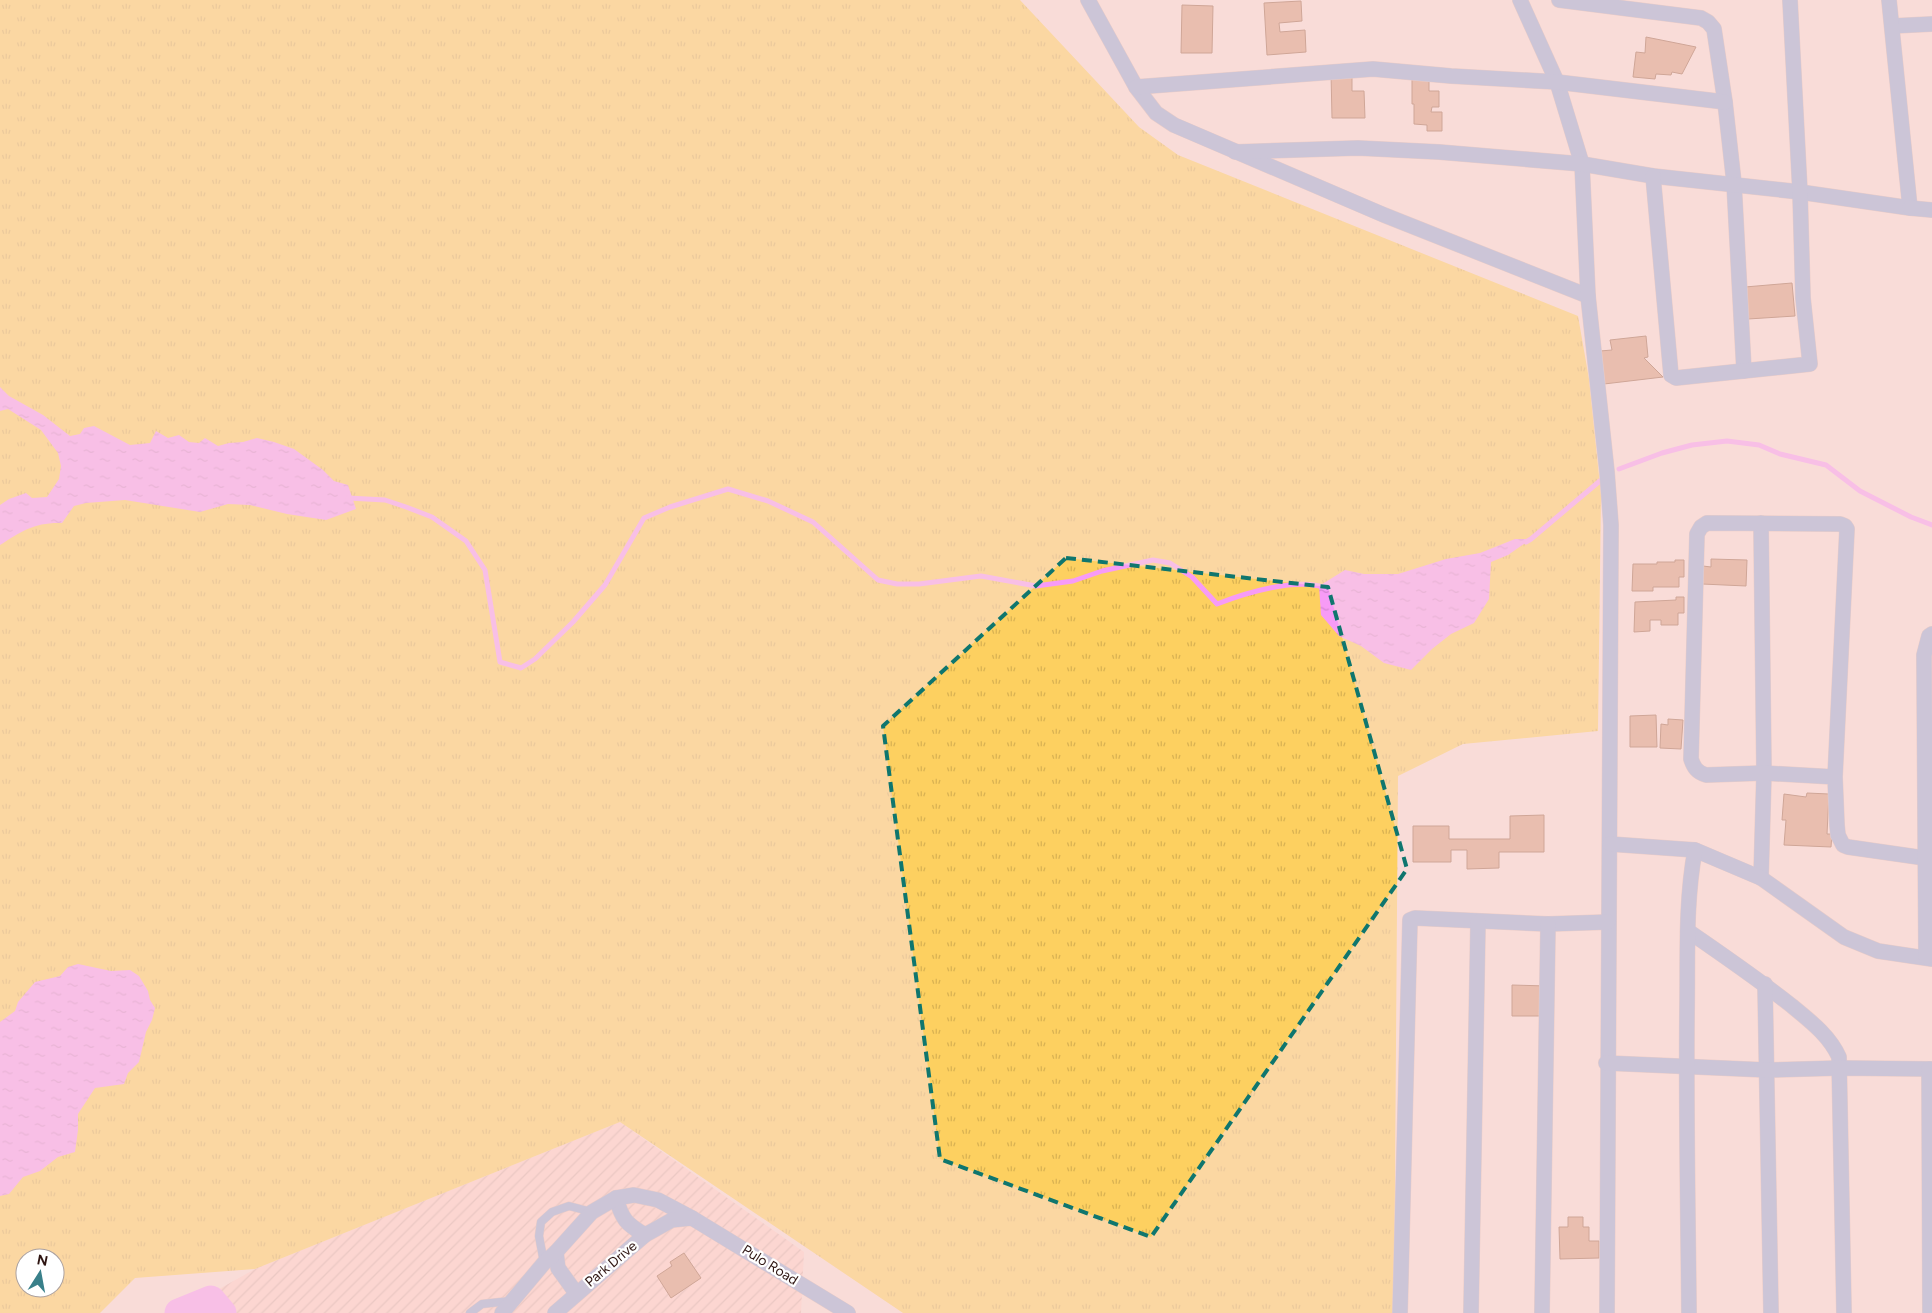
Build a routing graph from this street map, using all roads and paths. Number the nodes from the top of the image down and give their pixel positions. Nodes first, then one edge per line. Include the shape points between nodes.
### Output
1 (1088, 0) edge
2 (1520, 0) edge
3 (1559, 0) edge
4 (1790, 0) edge
5 (1889, 0) edge
6 (1932, 24) edge
7 (1892, 26) junction
8 (1557, 82) junction
9 (1136, 87) junction
10 (1725, 102) junction
11 (1235, 152) junction
12 (1582, 164) junction
13 (1652, 176) junction
14 (1734, 183) junction
15 (1800, 192) junction
16 (1910, 208) junction
17 (1932, 210) edge
18 (1588, 296) junction
19 (1744, 371) junction
20 (1761, 523) junction
21 (1932, 634) edge
22 (1764, 773) junction
23 (1836, 777) junction
24 (1610, 844) junction
25 (1695, 850) junction
26 (1928, 859) edge
27 (1761, 878) junction
28 (1478, 922) junction
29 (1608, 922) junction
30 (1548, 924) junction
31 (1688, 930) junction
32 (1930, 958) edge
33 (1765, 984) junction
34 (1606, 1063) junction
35 (1687, 1067) junction
36 (1840, 1068) junction
37 (1931, 1069) edge
38 (1767, 1070) junction
39 (616, 1198) junction
40 (592, 1212) junction
41 (692, 1218) junction
42 (645, 1235) junction
43 (556, 1252) junction
44 (544, 1263) junction
45 (576, 1293) junction
46 (512, 1301) junction
47 (470, 1313) edge
48 (502, 1313) edge
49 (555, 1313) edge
50 (848, 1313) edge
51 (1400, 1313) edge
52 (1471, 1313) edge
53 (1542, 1313) edge
54 (1607, 1313) edge
55 (1689, 1313) edge
56 (1771, 1313) edge
57 (1844, 1313) edge
58 (1930, 1313) edge

1 - 9 street
2 - 8 street
3 - 10 street via 1701,18 1708,22 1714,29
4 - 15 street
5 - 7 street
6 - 7 street
7 - 16 street
8 - 9 street via 1373,69
8 - 10 street
8 - 12 street
9 - 11 street via 1156,112 1174,125
10 - 14 street
11 - 12 street via 1358,148
11 - 18 street
12 - 13 street
12 - 18 street
13 - 14 street
13 - 19 street via 1671,375 1676,378
14 - 15 street
14 - 19 street
15 - 16 street
15 - 19 street via 1803,298 1810,364
16 - 17 street
18 - 24 street via 1611,525
20 - 22 street
20 - 22 street via 1707,523 1697,534 1691,759 1697,772 1706,776
20 - 23 street via 1840,524 1847,529
21 - 26 street via 1924,654
22 - 23 street
22 - 27 street
23 - 26 street via 1838,835 1843,845
24 - 25 street
24 - 29 street
25 - 27 street
25 - 31 street
26 - 32 street
27 - 32 street via 1844,937 1878,951
28 - 30 street
28 - 51 street via 1415,918 1409,922
28 - 52 street
29 - 30 street
29 - 34 street
30 - 53 street
31 - 33 street
31 - 35 street
33 - 36 street via 1834,1044
33 - 38 street
34 - 35 street
34 - 54 street
35 - 38 street
35 - 55 street
36 - 37 street
36 - 38 street
36 - 57 street
37 - 58 street
38 - 56 street
39 - 40 street
39 - 41 street via 634,1195 658,1200
39 - 42 street, Park Drive via 621,1215 629,1226
40 - 43 street
40 - 44 lane via 569,1206 552,1212 541,1222 539,1236
41 - 42 street, Park Drive via 672,1220
41 - 50 street, Pulo Road
42 - 45 street, Park Drive
43 - 44 street
43 - 45 street, Park Drive via 558,1268
44 - 46 street
45 - 49 street, Park Drive
46 - 47 lane via 482,1304
46 - 48 street

